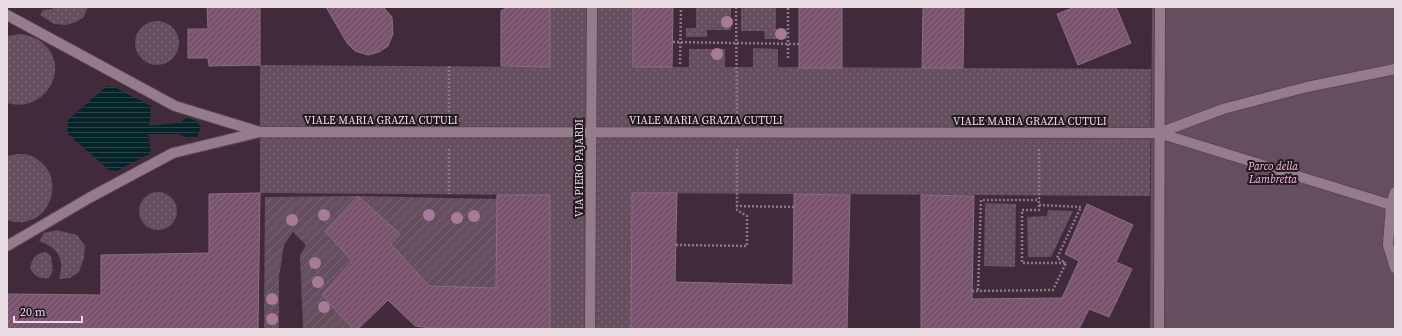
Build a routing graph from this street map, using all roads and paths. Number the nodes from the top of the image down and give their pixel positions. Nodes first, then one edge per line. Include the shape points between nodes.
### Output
1 (592, 7) edge
2 (681, 7) edge
3 (736, 7) edge
4 (788, 7) edge
5 (1160, 7) edge
6 (7, 15) edge
7 (673, 42) dead end
8 (681, 43) junction
9 (736, 43) junction
10 (788, 44) junction
11 (799, 44) dead end
12 (788, 58) dead end
13 (680, 64) dead end
14 (1395, 70) edge
15 (260, 132) junction
16 (592, 132) junction
17 (737, 132) junction
18 (1040, 133) junction
19 (1155, 133) junction
20 (1395, 192) edge
21 (1039, 200) junction
22 (1039, 205) junction
23 (1391, 205) junction
24 (736, 206) junction
25 (794, 207) dead end
26 (676, 245) dead end
27 (7, 246) edge
28 (1066, 263) junction
29 (1395, 268) edge
30 (978, 290) junction
31 (972, 291) dead end
32 (590, 329) edge
33 (1159, 329) edge

1 - 16 street, VIA PIERO PAJARDI
2 - 8 path
3 - 9 path
4 - 10 path
5 - 19 street
6 - 15 street via 175,106
7 - 8 path
8 - 9 path
8 - 13 path
9 - 10 path
9 - 17 path
10 - 11 path
10 - 12 path
14 - 19 street via 1307,87 1223,109
15 - 16 street, VIALE MARIA GRAZIA CUTULI
15 - 27 street via 173,154 89,198
16 - 17 street, VIALE MARIA GRAZIA CUTULI
16 - 32 street, VIA PIERO PAJARDI
17 - 18 street, VIALE MARIA GRAZIA CUTULI
17 - 24 path
18 - 19 street, VIALE MARIA GRAZIA CUTULI
18 - 21 path
19 - 23 street
19 - 33 street
20 - 23 street
21 - 22 path
21 - 30 path via 981,200
22 - 28 path via 1081,207 1057,258
22 - 28 path via 1039,210 1022,210 1022,263
23 - 29 street via 1388,245
24 - 25 path
24 - 26 path via 737,210 747,216 746,246
28 - 30 path via 1053,290
30 - 31 path

